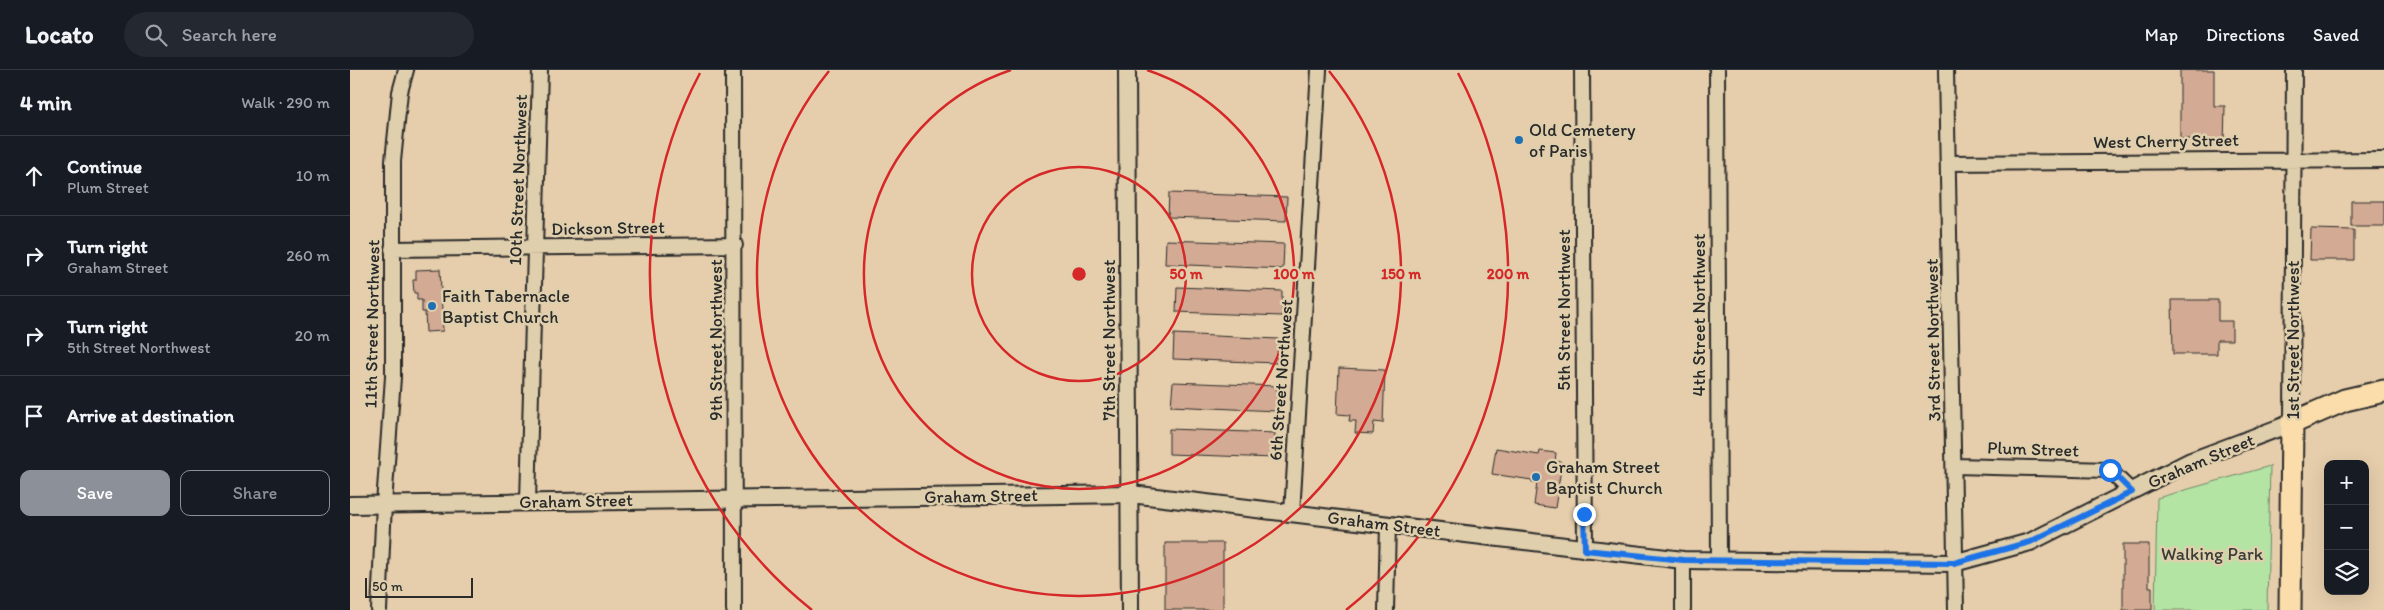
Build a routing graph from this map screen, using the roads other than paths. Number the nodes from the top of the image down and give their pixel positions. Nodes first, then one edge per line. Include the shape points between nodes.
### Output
1 (406, 70) edge
2 (540, 70) edge
3 (733, 70) edge
4 (1127, 70) edge
5 (1319, 70) edge
6 (1582, 70) edge
7 (1717, 70) edge
8 (1946, 70) edge
9 (2294, 70) edge
10 (2293, 159) junction
11 (2384, 160) edge
12 (1948, 163) junction
13 (735, 245) junction
14 (534, 247) junction
15 (392, 249) junction
16 (2384, 391) edge
17 (2292, 423) junction
18 (1954, 466) junction
19 (2132, 492) junction
20 (1130, 494) junction
21 (735, 498) junction
22 (528, 501) junction
23 (384, 504) junction
24 (350, 505) edge
25 (1292, 513) junction
26 (1388, 524) junction
27 (1585, 550) junction
28 (1683, 560) junction
29 (1719, 561) junction
30 (1954, 563) junction
31 (379, 610) edge
32 (734, 610) edge
33 (1130, 610) edge
34 (1386, 610) edge
35 (1682, 610) edge
36 (1956, 610) edge
37 (2290, 610) edge

1 - 15 street, 11th Street Northwest via 400,92 393,161
2 - 14 street, 10th Street Northwest
3 - 13 street, 9th Street Northwest
4 - 20 street, 7th Street Northwest
5 - 25 street, 6th Street Northwest
6 - 27 street, 5th Street Northwest
7 - 29 street, 4th Street Northwest
8 - 12 street, 3rd Street Northwest
9 - 10 street, 1st Street Northwest
10 - 11 street, West Cherry Street
10 - 12 street, West Cherry Street
10 - 17 street, 1st Street Northwest
12 - 18 street, 3rd Street Northwest
13 - 14 street, Dickson Street
13 - 21 street, 9th Street Northwest
14 - 15 street, Dickson Street
14 - 22 street, 10th Street Northwest
15 - 23 street, 11th Street Northwest via 393,378
16 - 17 main road, Graham Street via 2346,400
17 - 19 street, Graham Street via 2191,461
17 - 37 main road, 1st Street Northwest
18 - 19 street, Plum Street via 2110,470
18 - 30 street, 3rd Street Northwest
19 - 30 street, Graham Street via 2030,542
20 - 21 street, Graham Street
20 - 25 street, Graham Street
20 - 33 street, 7th Street Northwest
21 - 22 street, Graham Street
21 - 32 street, 9th Street Northwest
22 - 23 street, Graham Street
23 - 24 street, Graham Street
23 - 31 street, 11th Street Northwest
25 - 26 street, Graham Street
26 - 27 street, Graham Street
26 - 34 street
27 - 28 street, Graham Street
28 - 29 street, Graham Street
28 - 35 street
29 - 30 street, Graham Street
30 - 36 street, 3rd Street Northwest

